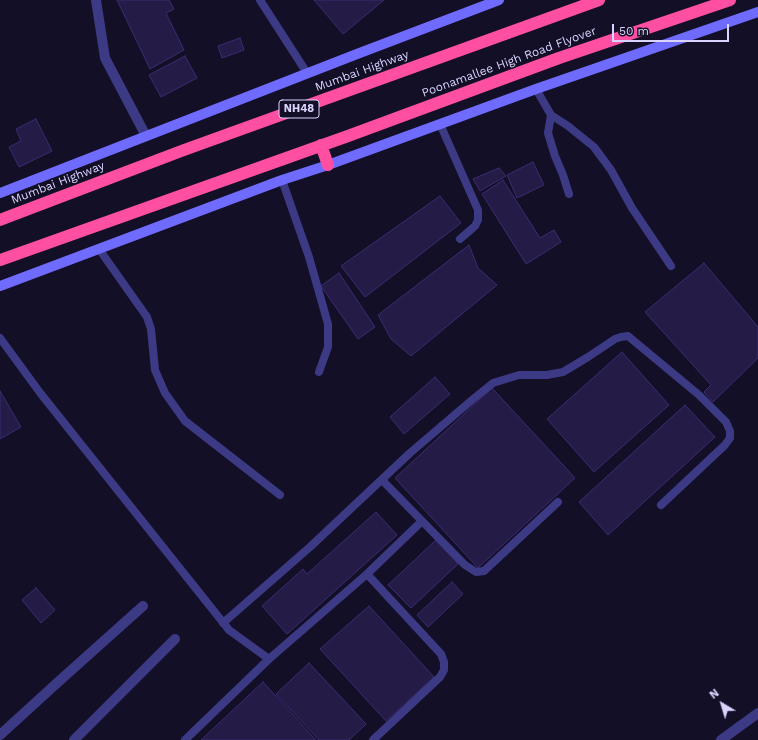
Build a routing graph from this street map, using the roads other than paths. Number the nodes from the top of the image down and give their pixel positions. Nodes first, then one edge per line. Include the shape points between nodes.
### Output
1 (96, 0) edge
2 (260, 0) edge
3 (499, 0) edge
4 (600, 0) edge
5 (730, 0) edge
6 (758, 12) edge
7 (307, 73) junction
8 (536, 90) junction
9 (551, 115) junction
10 (440, 124) junction
11 (146, 136) junction
12 (321, 146) junction
13 (328, 165) junction
14 (282, 180) junction
15 (0, 193) edge
16 (569, 194) dead end
17 (0, 220) edge
18 (460, 239) dead end
19 (99, 249) junction
20 (0, 260) edge
21 (671, 266) dead end
22 (0, 286) edge
23 (0, 338) edge
24 (319, 372) dead end
25 (382, 480) junction
26 (280, 495) dead end
27 (558, 502) dead end
28 (661, 504) dead end
29 (422, 521) junction
30 (367, 574) junction
31 (143, 606) dead end
32 (223, 623) junction
33 (175, 639) dead end
34 (269, 659) junction
35 (758, 713) edge
36 (0, 735) edge
37 (74, 740) edge
38 (185, 740) edge
39 (373, 740) edge
40 (721, 740) edge

1 - 11 street via 104,58
2 - 7 lane
3 - 7 street
4 - 17 highway, Mumbai Highway / NH48
5 - 12 highway, Poonamallee High Road Flyover via 559,58
6 - 8 street
7 - 11 street
8 - 9 lane
8 - 10 street
9 - 16 lane via 548,133
9 - 21 lane via 594,147
10 - 13 street
10 - 18 lane via 478,210 475,226
11 - 15 street
12 - 13 highway
12 - 20 highway
13 - 14 street
14 - 19 street
14 - 24 lane via 309,257 328,324 328,347
19 - 22 street
19 - 26 lane via 147,317 152,329 155,370 165,393 185,421
23 - 32 lane via 41,394
25 - 28 lane via 494,383 519,375 563,372 615,339 628,336 700,395 726,422 730,431 730,438 725,445
25 - 29 lane
25 - 32 lane
27 - 29 lane via 484,571 476,572 465,565
29 - 30 lane
30 - 34 lane
30 - 39 lane via 441,654 444,662 444,670 440,677
31 - 36 street
32 - 34 lane via 228,630
33 - 37 street
34 - 38 lane
35 - 40 street

